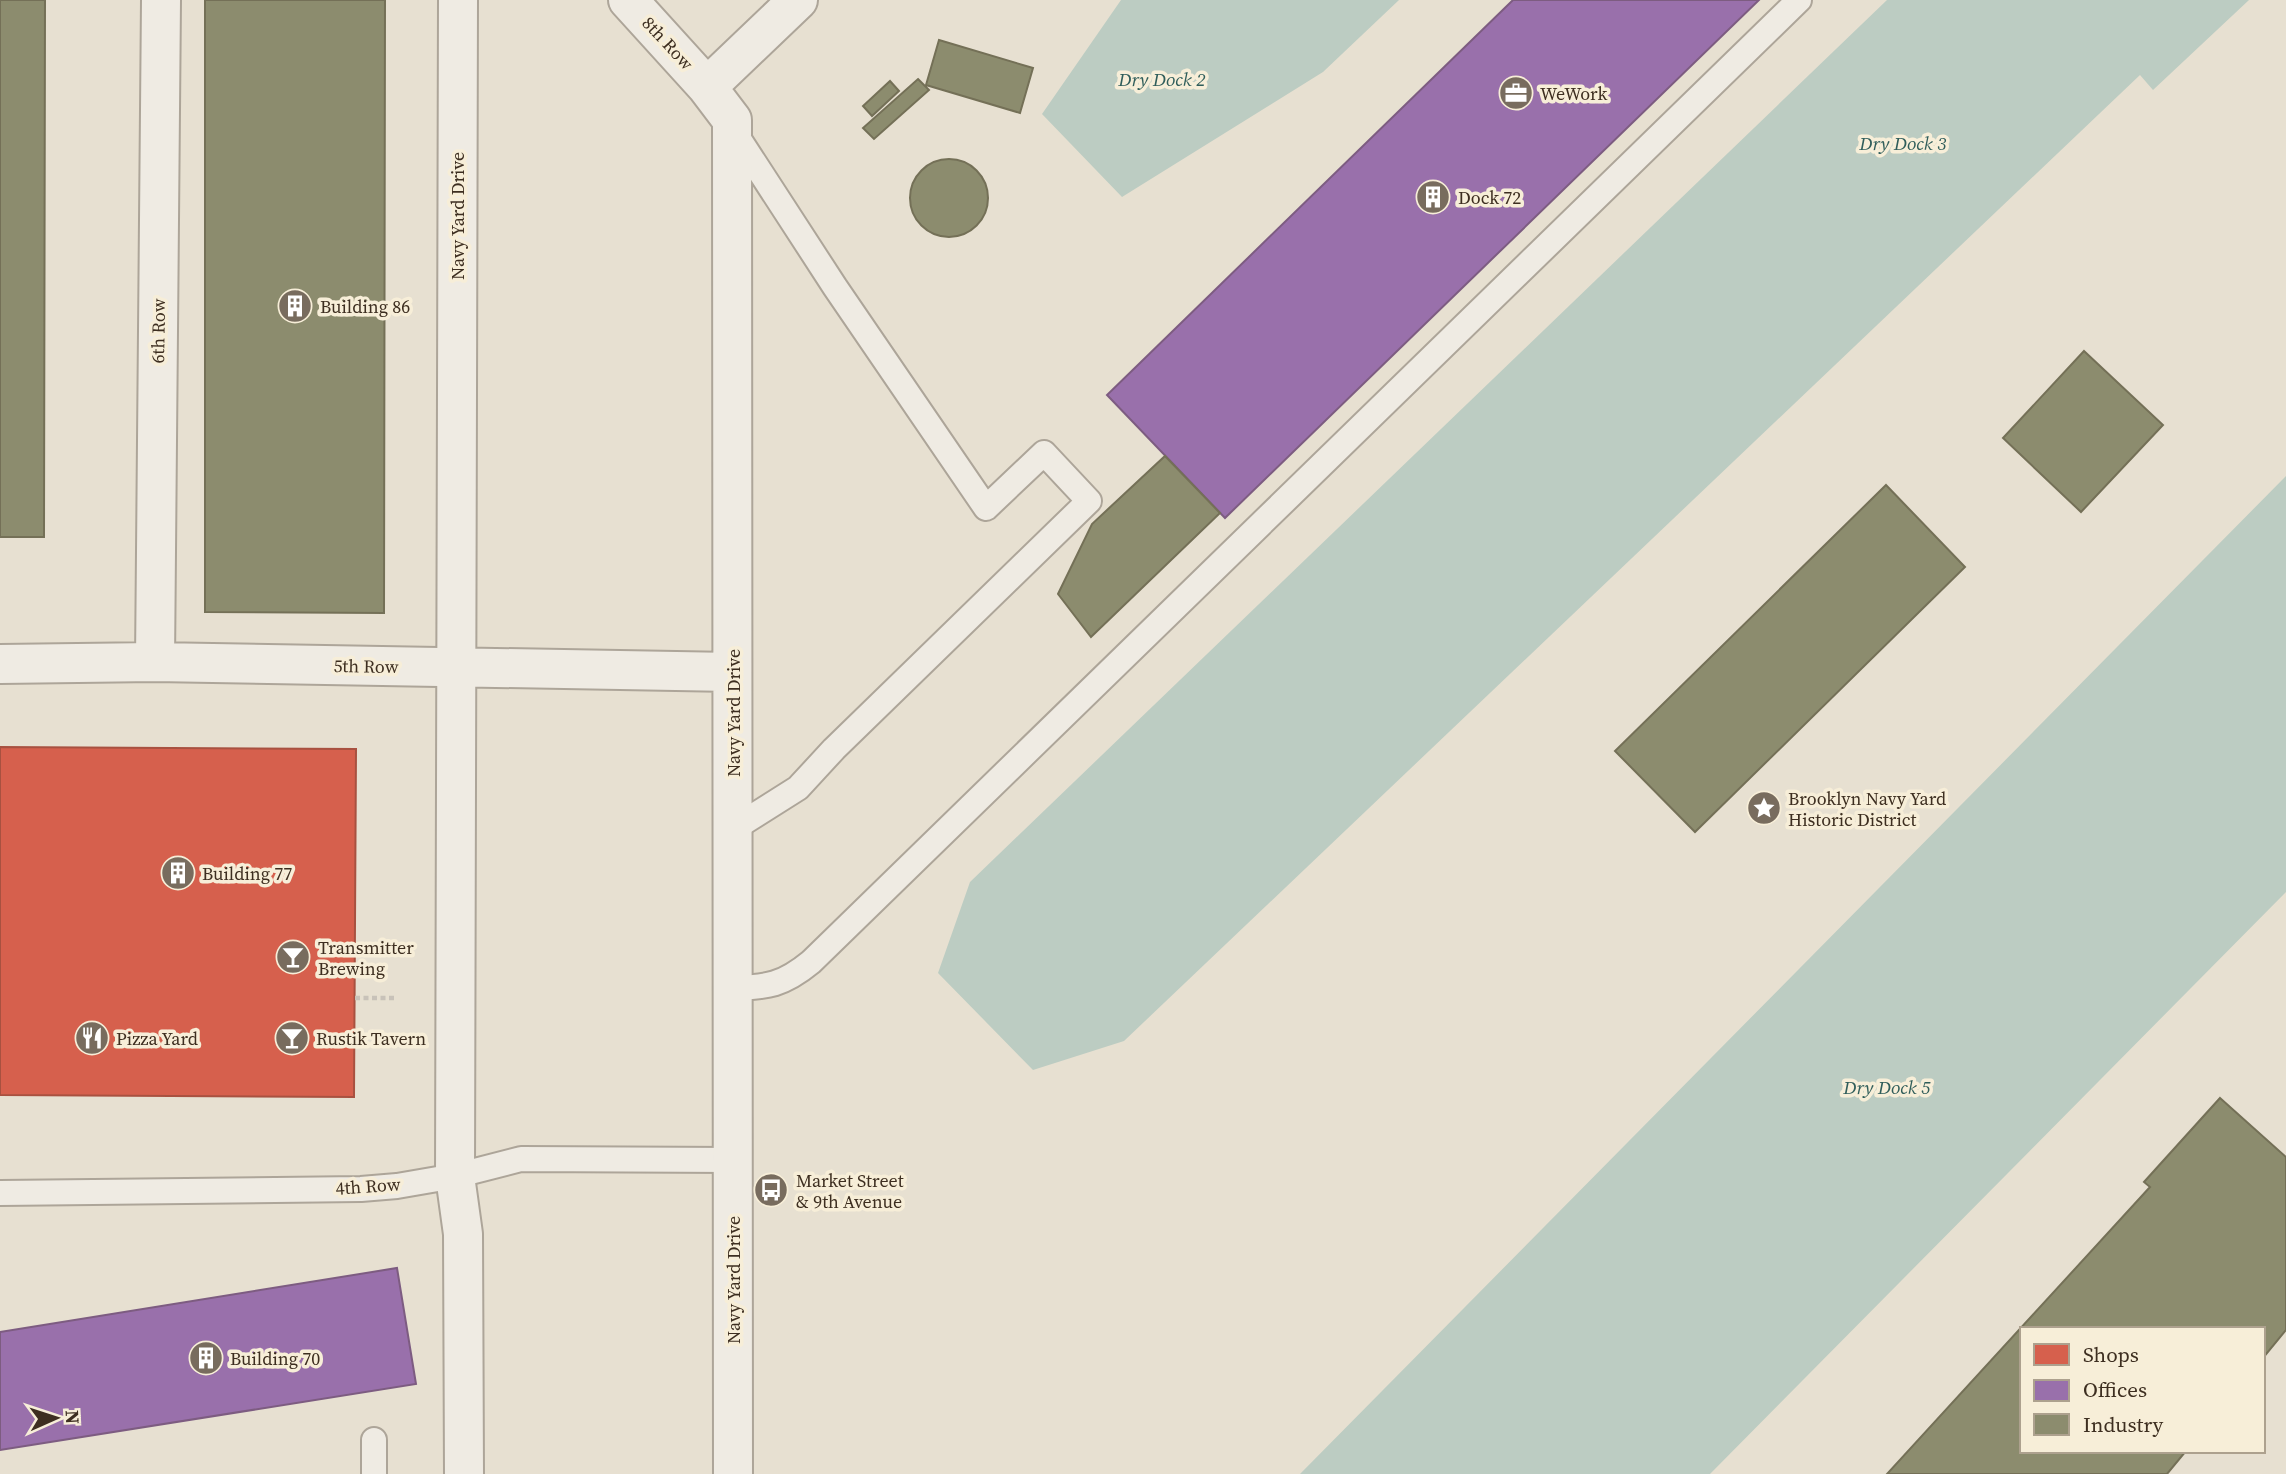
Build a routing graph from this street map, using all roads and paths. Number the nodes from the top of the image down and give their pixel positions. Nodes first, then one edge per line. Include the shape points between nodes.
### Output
1 (161, 0) edge
2 (458, 0) edge
3 (628, 0) edge
4 (798, 0) edge
5 (1799, 0) edge
6 (707, 87) junction
7 (733, 129) junction
8 (155, 662) junction
9 (0, 664) edge
10 (456, 669) junction
11 (732, 672) junction
12 (733, 829) junction
13 (733, 988) junction
14 (355, 998) dead end
15 (394, 998) dead end
16 (733, 1160) junction
17 (455, 1176) junction
18 (0, 1193) edge
19 (374, 1440) dead end
20 (374, 1474) edge
21 (464, 1474) edge
22 (733, 1474) edge

1 - 8 street, 6th Row
2 - 10 street, Navy Yard Drive
3 - 6 street, 8th Row
4 - 6 street
5 - 13 lane via 811,962 775,985
6 - 7 street, Navy Yard Drive via 732,120
7 - 11 street, Navy Yard Drive
7 - 12 lane via 986,508 1044,453 1089,501 798,788
8 - 9 street, 5th Row
8 - 10 street, 5th Row
10 - 11 street, 5th Row
10 - 17 street, Navy Yard Drive
11 - 12 street, Navy Yard Drive
12 - 13 street, Navy Yard Drive
13 - 16 street, Navy Yard Drive
14 - 15 path
16 - 17 lane, 4th Row via 521,1159
16 - 22 street, Navy Yard Drive
17 - 18 lane, 4th Row via 361,1189
17 - 21 street via 463,1234
19 - 20 lane

